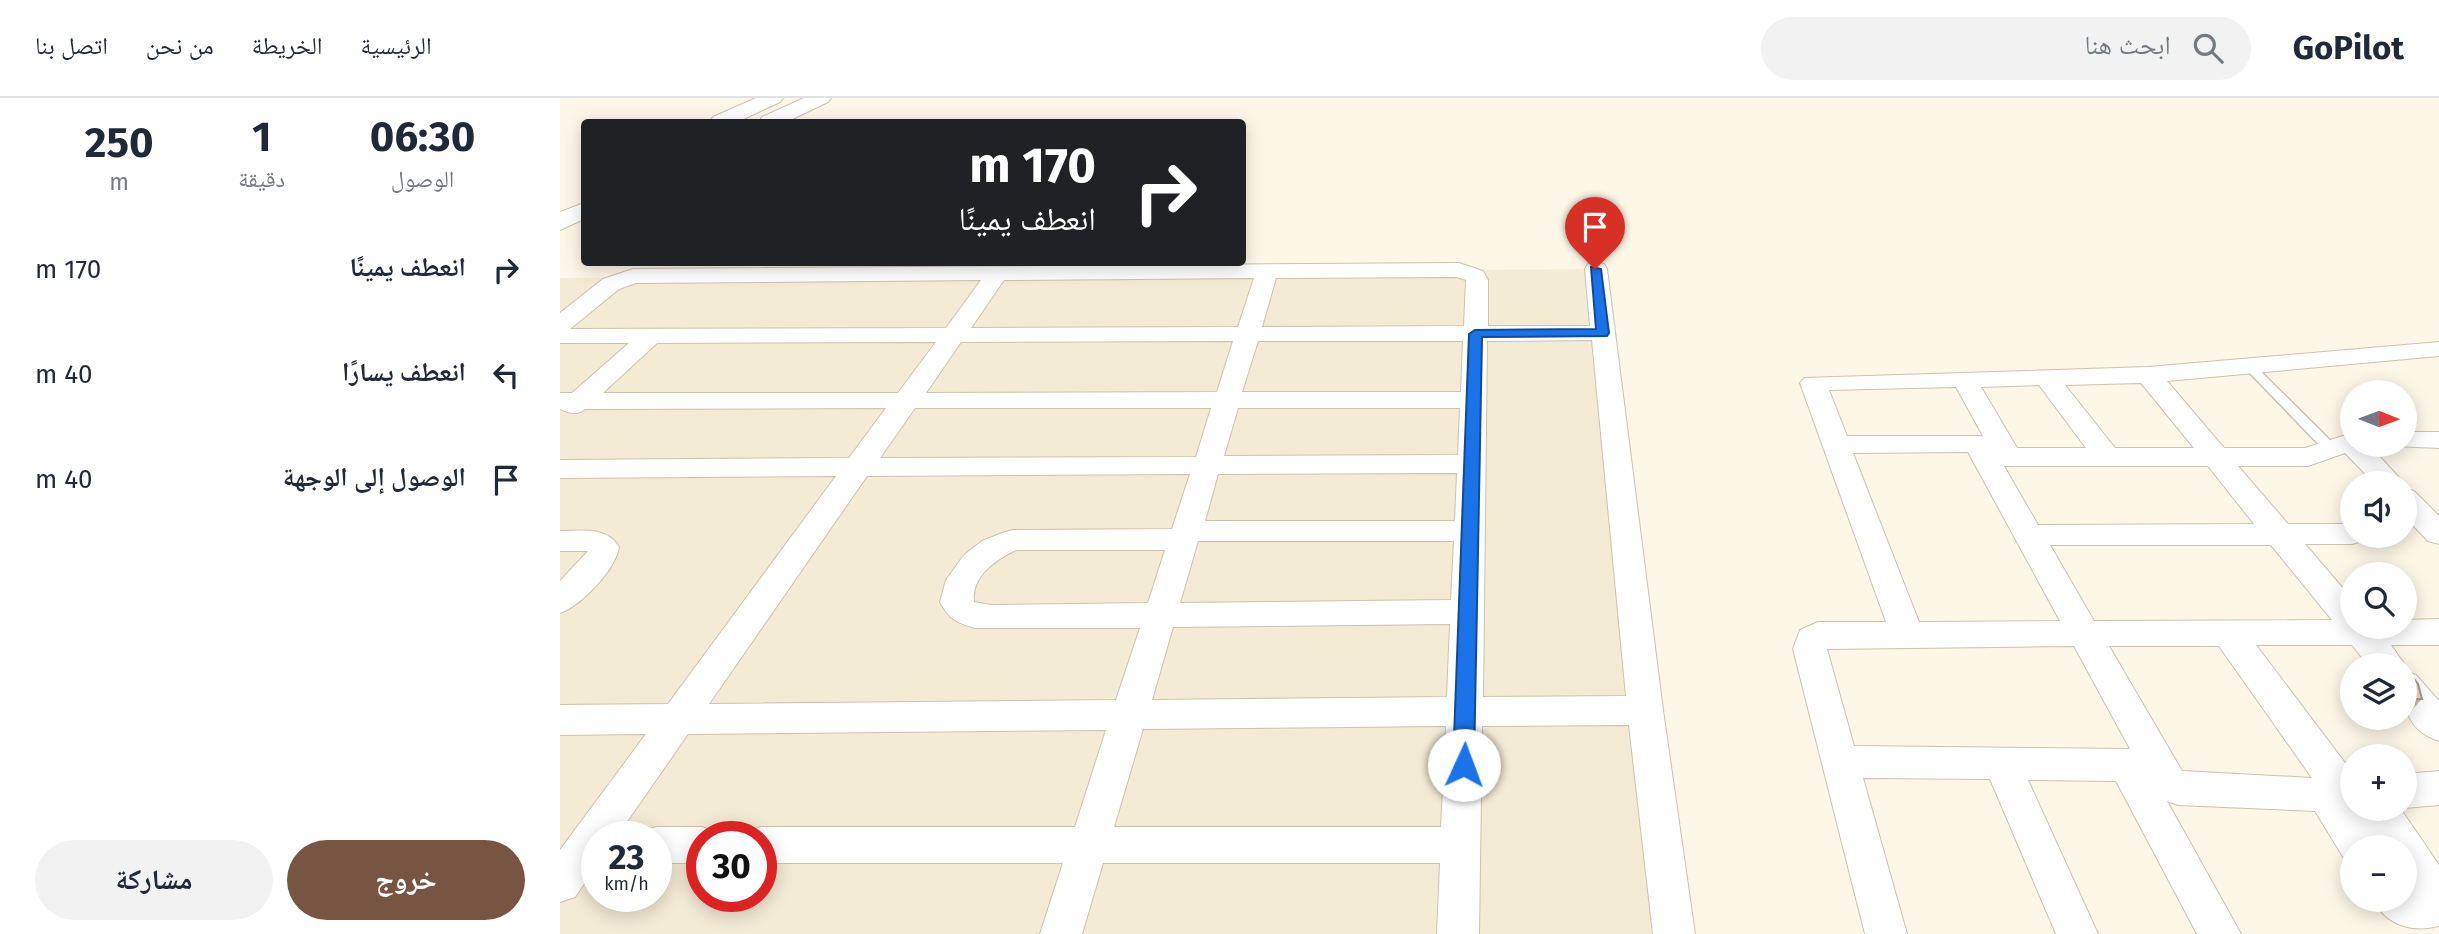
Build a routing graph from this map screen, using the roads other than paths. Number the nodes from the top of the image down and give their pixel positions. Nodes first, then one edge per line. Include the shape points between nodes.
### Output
1 (773, 98) edge
2 (821, 98) edge
3 (728, 119) edge
4 (776, 119) edge
5 (572, 199) edge
6 (560, 222) edge
7 (1595, 269) dead end
8 (1268, 272) junction
9 (998, 273) junction
10 (560, 325) edge
11 (1603, 333) junction
12 (1248, 334) junction
13 (1475, 334) junction
14 (954, 335) junction
15 (560, 336) edge
16 (651, 336) junction
17 (2428, 350) edge
18 (2249, 366) junction
19 (2439, 370) edge
20 (2148, 375) junction
21 (2046, 378) junction
22 (1964, 379) junction
23 (907, 400) junction
24 (1227, 400) junction
25 (1474, 400) junction
26 (566, 406) edge
27 (2340, 438) edge
28 (2417, 440) edge
29 (2439, 440) edge
30 (1834, 445) junction
31 (2340, 447) edge
32 (1997, 457) junction
33 (2106, 457) junction
34 (2216, 457) junction
35 (2361, 457) edge
36 (1472, 464) junction
37 (1207, 465) junction
38 (859, 467) junction
39 (560, 469) edge
40 (2377, 471) edge
41 (2417, 511) edge
42 (1470, 531) junction
43 (2279, 534) junction
44 (2340, 534) edge
45 (2417, 534) edge
46 (2439, 534) edge
47 (1185, 535) junction
48 (2028, 535) junction
49 (560, 541) edge
50 (560, 601) edge
51 (2340, 608) edge
52 (1468, 612) junction
53 (1161, 615) junction
54 (2340, 628) edge
55 (2417, 631) edge
56 (2439, 632) edge
57 (1907, 634) junction
58 (2082, 634) junction
59 (2230, 635) junction
60 (2366, 639) edge
61 (2378, 653) edge
62 (2417, 700) edge
63 (1645, 710) junction
64 (1465, 712) junction
65 (1129, 715) junction
66 (678, 719) junction
67 (560, 720) edge
68 (2439, 726) edge
69 (1841, 762) junction
70 (2001, 762) junction
71 (2142, 765) junction
72 (2439, 788) edge
73 (2417, 791) edge
74 (2340, 792) edge
75 (599, 821) edge
76 (581, 845) edge
77 (777, 845) edge
78 (1088, 845) junction
79 (1461, 845) junction
80 (2417, 867) edge
81 (560, 883) edge
82 (2419, 913) edge
83 (1061, 934) edge
84 (1458, 934) edge
85 (1674, 934) edge
86 (1886, 934) edge
87 (2077, 934) edge
88 (2220, 934) edge

1 - 3 street
2 - 4 street
5 - 6 street
7 - 11 street
8 - 9 street
8 - 12 street
8 - 13 street via 1468,272 1477,281
9 - 10 street via 633,276 615,281
9 - 14 street
11 - 13 street
11 - 63 street
12 - 13 street
12 - 14 street
12 - 24 street
13 - 25 street
14 - 16 street
14 - 23 street
15 - 16 street
16 - 26 street
17 - 18 street
17 - 19 street
18 - 20 street
18 - 27 lane
20 - 21 street
20 - 34 street
21 - 22 street
21 - 33 street
22 - 30 street via 1813,383
22 - 32 street
23 - 24 street
23 - 26 street
23 - 38 street
24 - 25 street
24 - 37 street
25 - 36 street
28 - 29 street
30 - 32 street via 1976,443
30 - 57 street
31 - 34 street via 2314,457
32 - 33 street
32 - 48 street
33 - 34 street
34 - 43 street
35 - 40 street
36 - 37 street
36 - 42 street
37 - 38 street
37 - 47 street
38 - 39 street
38 - 66 street
41 - 46 street
42 - 47 street
42 - 52 street
43 - 44 street
43 - 48 street
43 - 51 street
45 - 46 street
47 - 53 street
47 - 53 street via 1013,540 975,560 956,602 964,612 979,617
48 - 58 street
49 - 50 street via 594,541 605,552
52 - 53 street
52 - 64 street
53 - 65 street
54 - 59 street
55 - 56 street
57 - 58 street
57 - 69 street via 1826,633 1812,639 1810,649
58 - 59 street
58 - 71 street
59 - 74 street
60 - 61 street
62 - 68 street
63 - 64 street
63 - 85 street
64 - 65 street
64 - 79 street
65 - 66 street
65 - 78 street
66 - 67 street
66 - 75 street
69 - 70 street
69 - 86 street
70 - 71 street
70 - 87 street
71 - 74 street via 2178,788
71 - 88 street
72 - 73 street
76 - 81 street
77 - 78 street
78 - 79 street
78 - 83 street
79 - 84 street
80 - 82 street via 2439,901 2436,907

